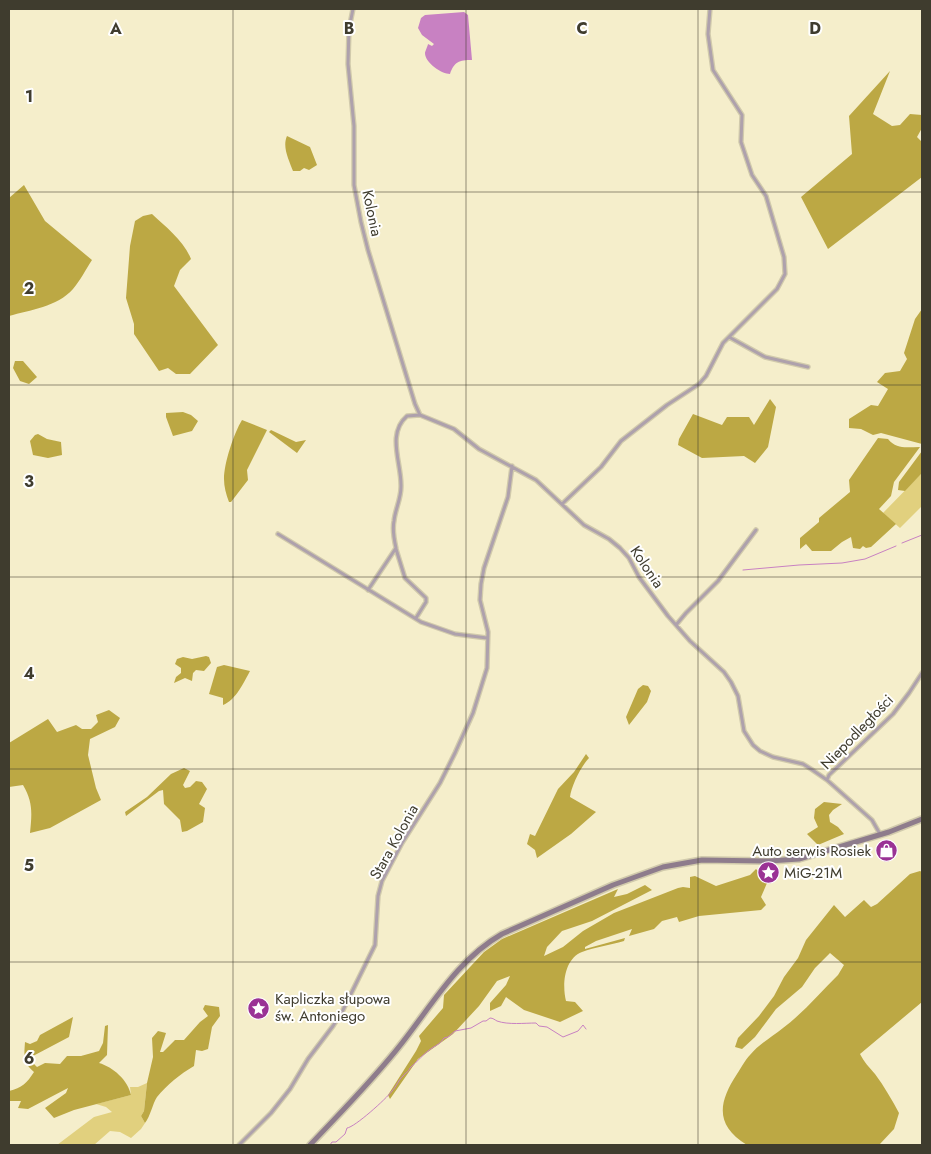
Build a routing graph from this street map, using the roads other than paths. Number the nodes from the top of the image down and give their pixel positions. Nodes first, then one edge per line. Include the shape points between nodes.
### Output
1 (353, 9) edge
2 (710, 9) edge
3 (729, 337) junction
4 (808, 368) dead end
5 (420, 415) junction
6 (512, 466) junction
7 (562, 504) junction
8 (756, 530) dead end
9 (278, 534) dead end
10 (396, 548) junction
11 (368, 590) junction
12 (416, 618) junction
13 (676, 625) junction
14 (487, 638) junction
15 (709, 658) joint
16 (922, 673) edge
17 (827, 780) junction
18 (922, 818) edge
19 (880, 834) junction
20 (239, 1145) edge
21 (310, 1145) edge

1 - 5 street, Kolonia via 348,64 354,126 354,185 368,250
2 - 3 street via 708,34 713,70 742,114 741,142 752,175 766,196 785,266 777,289
3 - 4 street via 764,357
3 - 7 street via 699,384 621,441 601,467
5 - 6 street, Kolonia via 454,429 479,449
5 - 10 street, Kolonia via 406,416 396,434 401,487 394,521
6 - 7 street, Kolonia via 536,480
6 - 14 street, Stara Kolonia via 508,497 481,584 480,600
7 - 13 street, Kolonia via 584,525 620,548
8 - 13 street via 718,581
9 - 11 street
10 - 11 street
10 - 12 street via 405,578 426,598
11 - 12 street
12 - 14 street via 455,634
13 - 15 street, Kolonia
14 - 20 street, Stara Kolonia via 486,674 473,713 440,783 382,882 378,896 377,935 370,958 333,1026 290,1089 271,1114
15 - 17 street, Niepodległości via 731,682 738,696 744,730 753,745 773,757 803,764
16 - 17 street, Niepodległości via 894,714
17 - 19 street via 872,820
18 - 19 main road
19 - 21 main road via 799,859 702,860 668,866 613,884 502,934 472,956 385,1064

